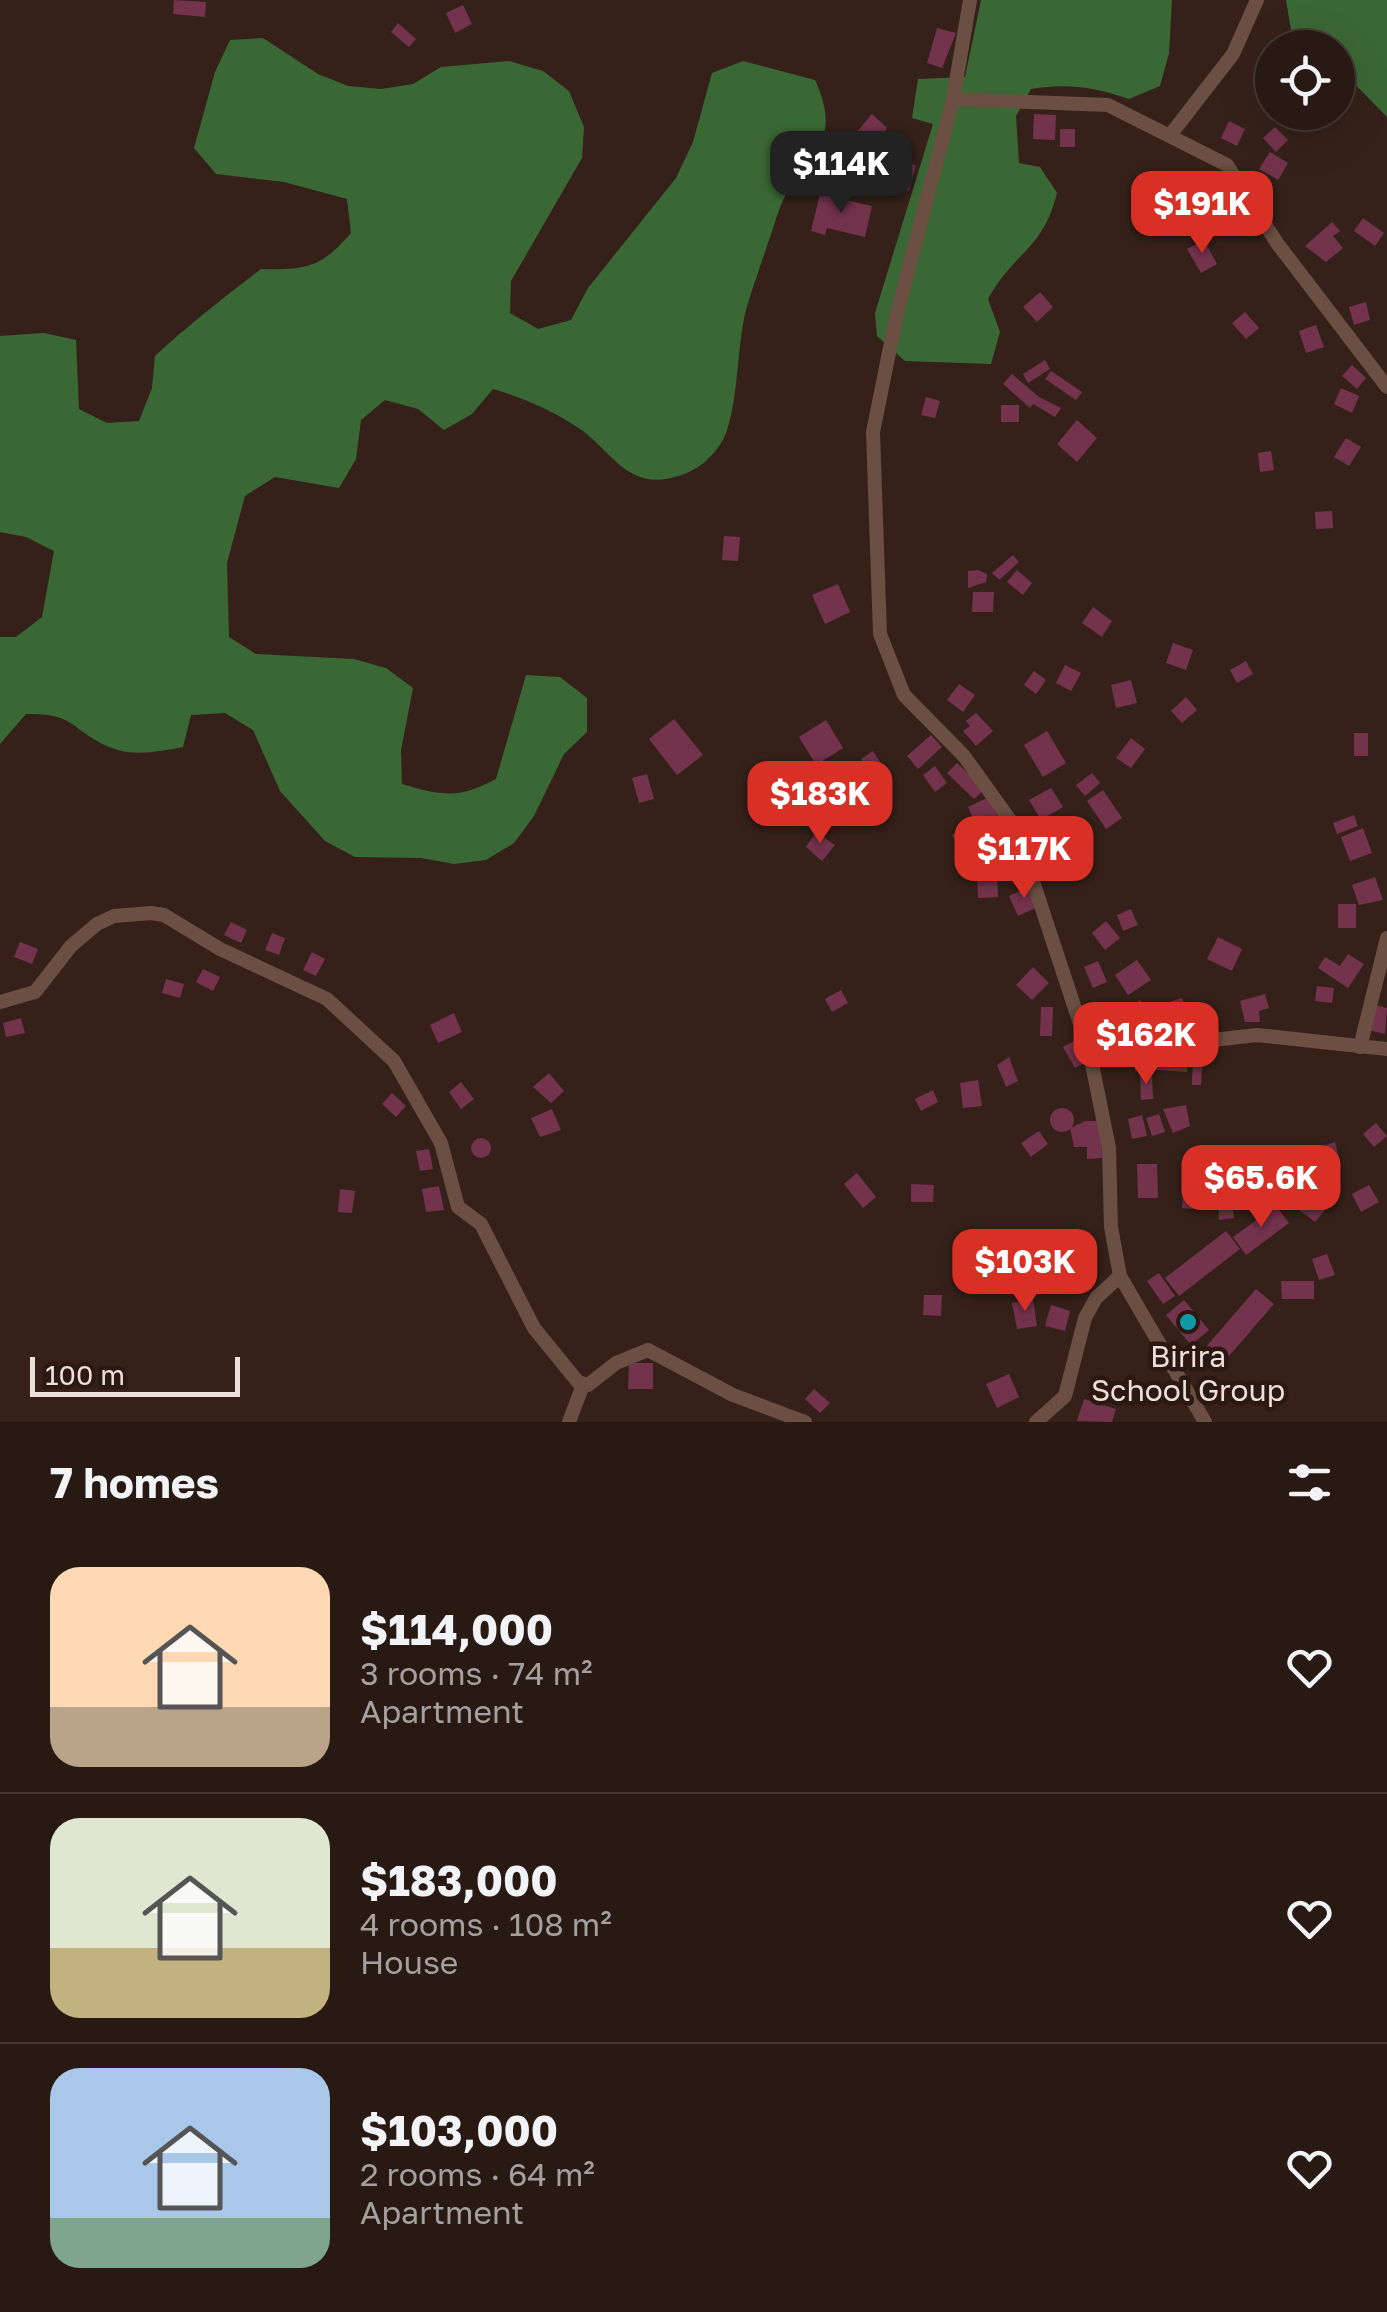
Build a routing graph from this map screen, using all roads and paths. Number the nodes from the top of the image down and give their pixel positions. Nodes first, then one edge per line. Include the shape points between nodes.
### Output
1 (970, 0) edge
2 (1257, 0) edge
3 (953, 99) junction
4 (1170, 134) junction
5 (1387, 388) edge
6 (1387, 938) edge
7 (0, 1002) edge
8 (1360, 1047) junction
9 (1387, 1049) edge
10 (1090, 1054) junction
11 (1120, 1276) junction
12 (583, 1385) junction
13 (569, 1422) edge
14 (804, 1422) edge
15 (1036, 1422) edge
16 (1204, 1422) edge

1 - 3 street
2 - 4 street via 1234,54
3 - 4 street via 1108,105
3 - 10 street via 897,313 874,432 880,634 904,695 964,756 1015,828
4 - 5 street via 1237,175 1277,242
6 - 8 street
7 - 12 street via 35,992 97,924 151,913 327,999 394,1061 442,1143 458,1207 481,1224 534,1328
8 - 9 street
8 - 10 street via 1256,1035
10 - 11 street via 1109,1148
11 - 15 street via 1085,1318 1065,1396
11 - 16 street
12 - 13 street
12 - 14 street via 648,1350 732,1395

